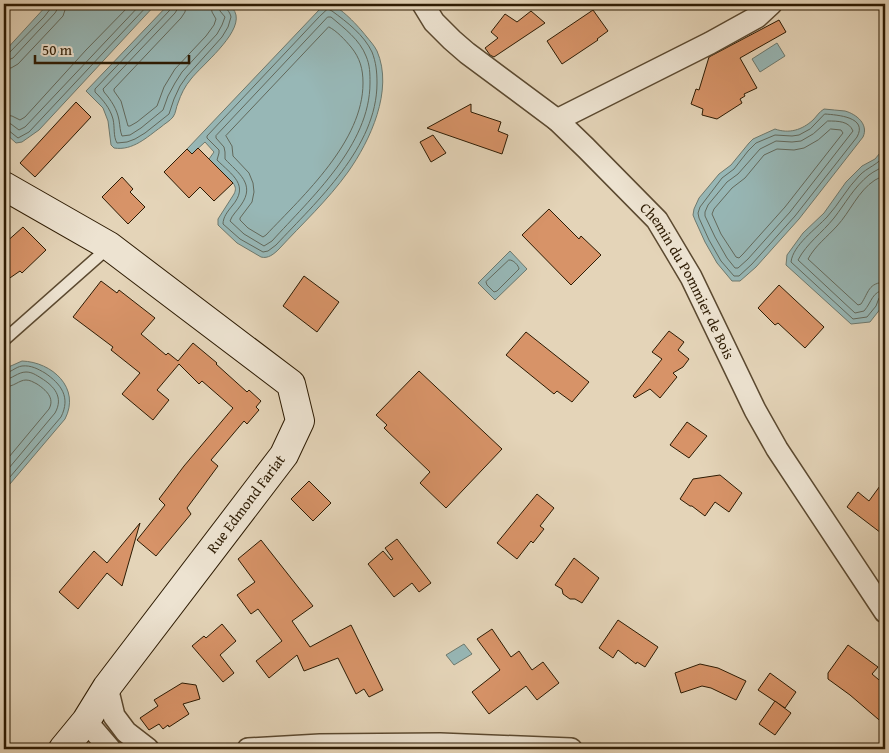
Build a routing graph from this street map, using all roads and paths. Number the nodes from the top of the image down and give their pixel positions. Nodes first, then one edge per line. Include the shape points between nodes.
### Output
1 (423, 4) edge
2 (771, 4) edge
3 (556, 120) junction
4 (4, 186) edge
5 (109, 246) junction
6 (4, 340) edge
7 (885, 612) edge
8 (107, 688) junction
9 (86, 721) junction
10 (362, 747) edge
11 (293, 748) edge
12 (63, 749) edge
13 (110, 749) edge
14 (148, 749) edge
15 (248, 749) edge
16 (571, 749) edge

1 - 3 street, Chemin du Pommier de Bois via 434,22 452,40
2 - 3 street via 758,17 718,39
3 - 7 street, Chemin du Pommier de Bois via 657,220 691,277 777,449
4 - 5 street, Rue Edmond Fariat
5 - 6 lane
5 - 8 street, Rue Edmond Fariat via 291,384 300,421 284,455
8 - 9 street, Rue Edmond Fariat
8 - 14 street via 114,716 126,732
9 - 12 street, Rue Edmond Fariat
9 - 13 street
10 - 11 street
10 - 16 street via 440,744
11 - 15 street

